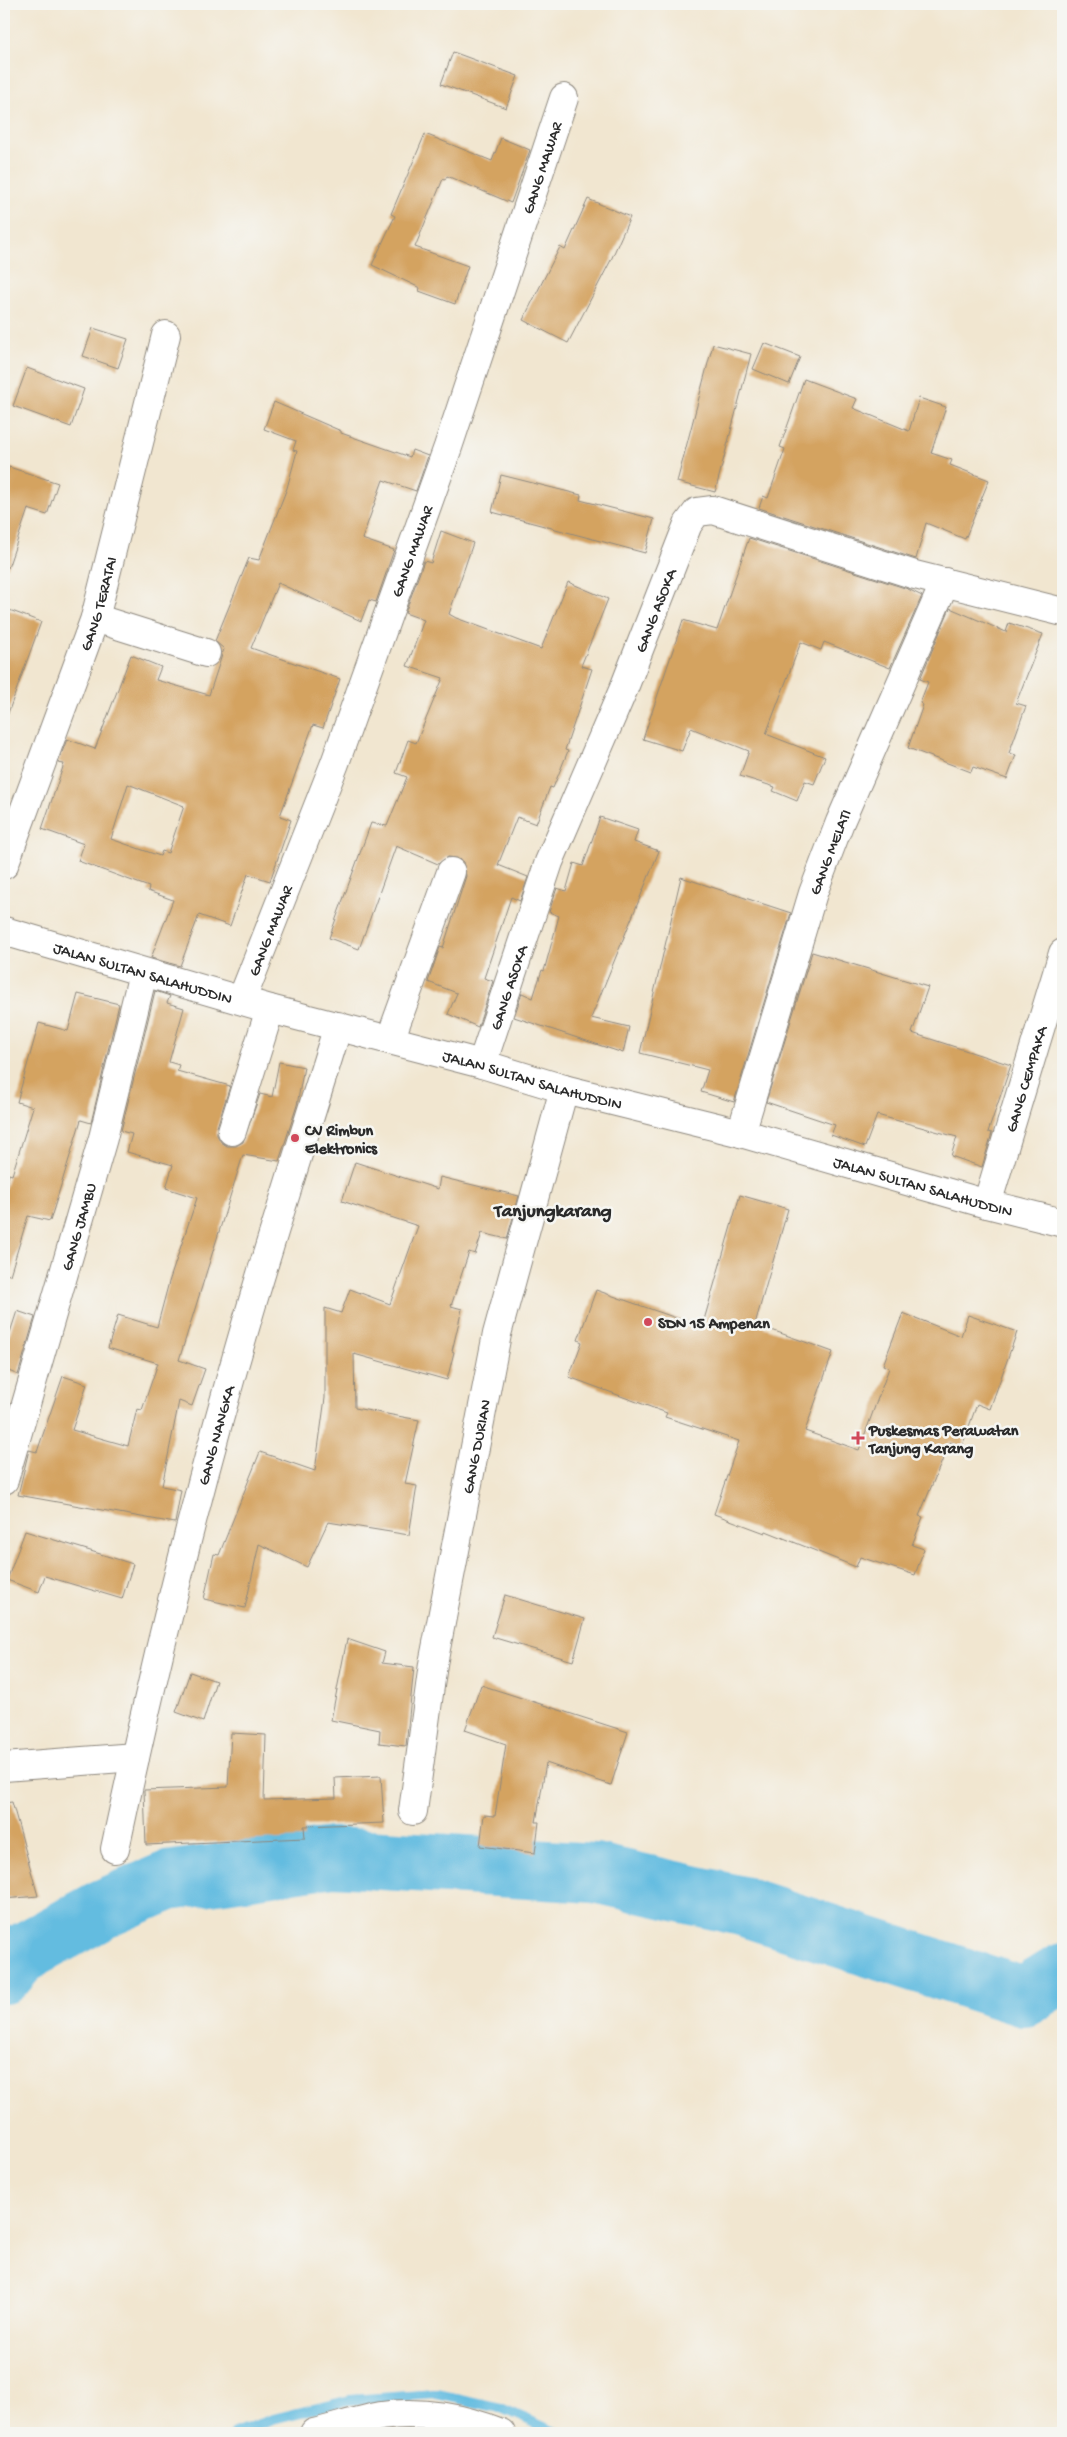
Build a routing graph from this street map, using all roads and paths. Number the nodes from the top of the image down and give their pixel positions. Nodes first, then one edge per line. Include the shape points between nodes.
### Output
1 (564, 98) dead end
2 (166, 336) dead end
3 (945, 582) junction
4 (1063, 612) edge
5 (95, 618) junction
6 (206, 653) dead end
7 (4, 866) edge
8 (451, 872) dead end
9 (4, 931) edge
10 (1063, 953) edge
11 (143, 973) junction
12 (242, 999) junction
13 (270, 1009) junction
14 (338, 1026) junction
15 (390, 1040) junction
16 (482, 1064) junction
17 (564, 1089) junction
18 (232, 1131) dead end
19 (740, 1133) junction
20 (987, 1204) junction
21 (1063, 1223) edge
22 (4, 1480) edge
23 (135, 1758) junction
24 (4, 1767) edge
25 (413, 1811) dead end
26 (115, 1848) dead end
27 (495, 2432) edge
28 (314, 2433) edge

1 - 12 street, GANG MAWAR via 448,447 335,763
2 - 5 street, GANG TERATAI
3 - 4 street, GANG ASOKA
3 - 16 street, GANG ASOKA via 713,510 697,512 688,524 624,688 549,862
3 - 19 street, GANG MELATI via 840,822 813,893
5 - 6 street
5 - 7 street, GANG TERATAI
8 - 15 street
9 - 11 street, JALAN SULTAN SALAHUDDIN
10 - 20 street, GANG CEMPAKA
11 - 12 street, JALAN SULTAN SALAHUDDIN
11 - 22 street, GANG JAMBU via 103,1138
12 - 13 street, JALAN SULTAN SALAHUDDIN
13 - 14 street, JALAN SULTAN SALAHUDDIN
13 - 18 street
14 - 15 street, JALAN SULTAN SALAHUDDIN
14 - 23 street, GANG NANGKA via 245,1330 160,1647
15 - 16 street, JALAN SULTAN SALAHUDDIN
16 - 17 street, JALAN SULTAN SALAHUDDIN
17 - 19 street, JALAN SULTAN SALAHUDDIN
17 - 25 street, GANG DURIAN via 496,1334 433,1664
19 - 20 street, JALAN SULTAN SALAHUDDIN
20 - 21 street, JALAN SULTAN SALAHUDDIN
23 - 24 street
23 - 26 street, GANG NANGKA
27 - 28 street via 466,2421 435,2416 382,2416

